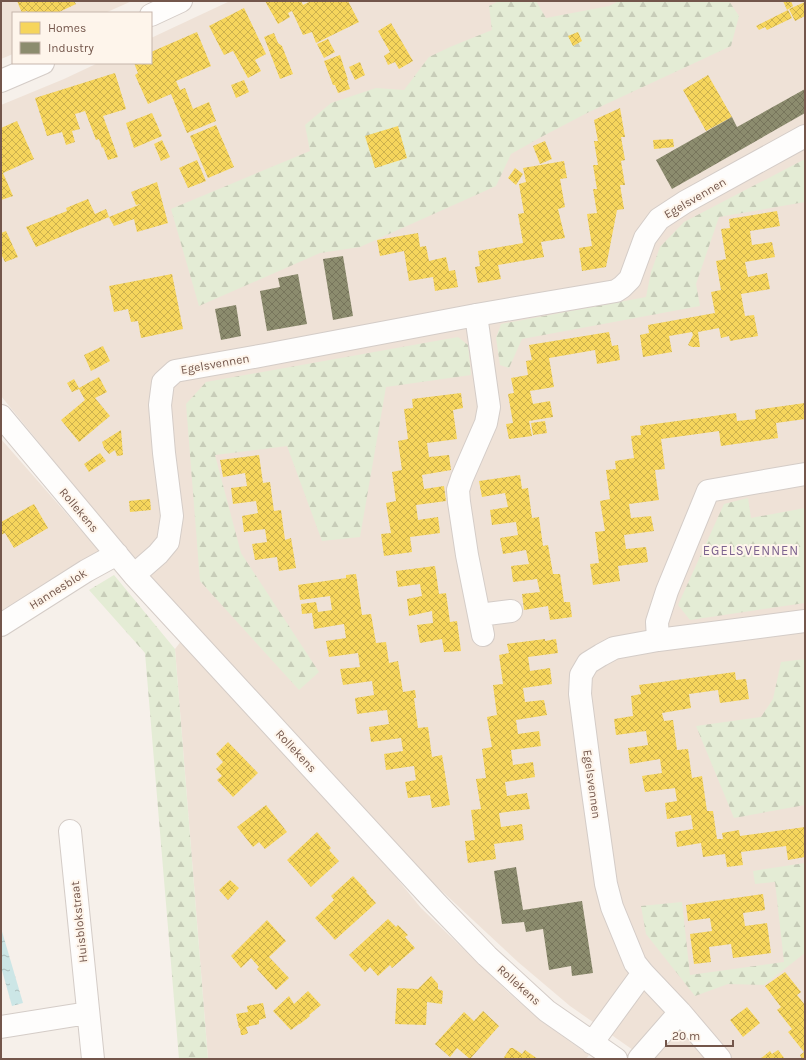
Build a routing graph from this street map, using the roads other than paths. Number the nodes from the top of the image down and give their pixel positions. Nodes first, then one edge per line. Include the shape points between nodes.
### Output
1 (181, 1) edge
2 (152, 15) edge
3 (41, 64) edge
4 (1, 81) edge
5 (805, 136) edge
6 (476, 315) junction
7 (1, 416) edge
8 (805, 474) edge
9 (117, 554) junction
10 (134, 575) junction
11 (511, 611) dead end
12 (805, 621) edge
13 (1, 625) edge
14 (658, 640) junction
15 (70, 831) dead end
16 (643, 973) junction
17 (680, 1012) junction
18 (88, 1013) junction
19 (1, 1027) edge
20 (592, 1042) junction
21 (93, 1059) edge
22 (616, 1059) edge
23 (639, 1059) edge
24 (720, 1059) edge

1 - 2 street
3 - 4 street
5 - 6 street, Egelsvennen via 659,219 645,238 630,278 622,288
6 - 10 street, Egelsvennen via 175,371 163,382 160,405 172,516 168,542
6 - 11 street via 489,407 486,423 458,490 459,502 481,625
7 - 9 street, Rollekens
8 - 14 street via 708,491 667,592 657,622
9 - 10 street, Rollekens
9 - 13 street, Hannesblok
10 - 20 street, Rollekens via 487,956 547,1011
12 - 14 street, Egelsvennen
14 - 16 street, Egelsvennen via 614,648 588,663 581,675 580,694 606,884 612,907 635,963
15 - 18 street, Huisblokstraat
16 - 17 street, Egelsvennen
16 - 20 street
17 - 23 street
17 - 24 street, Egelsvennen
18 - 19 street
18 - 21 street, Huisblokstraat
20 - 22 street, Rollekens

